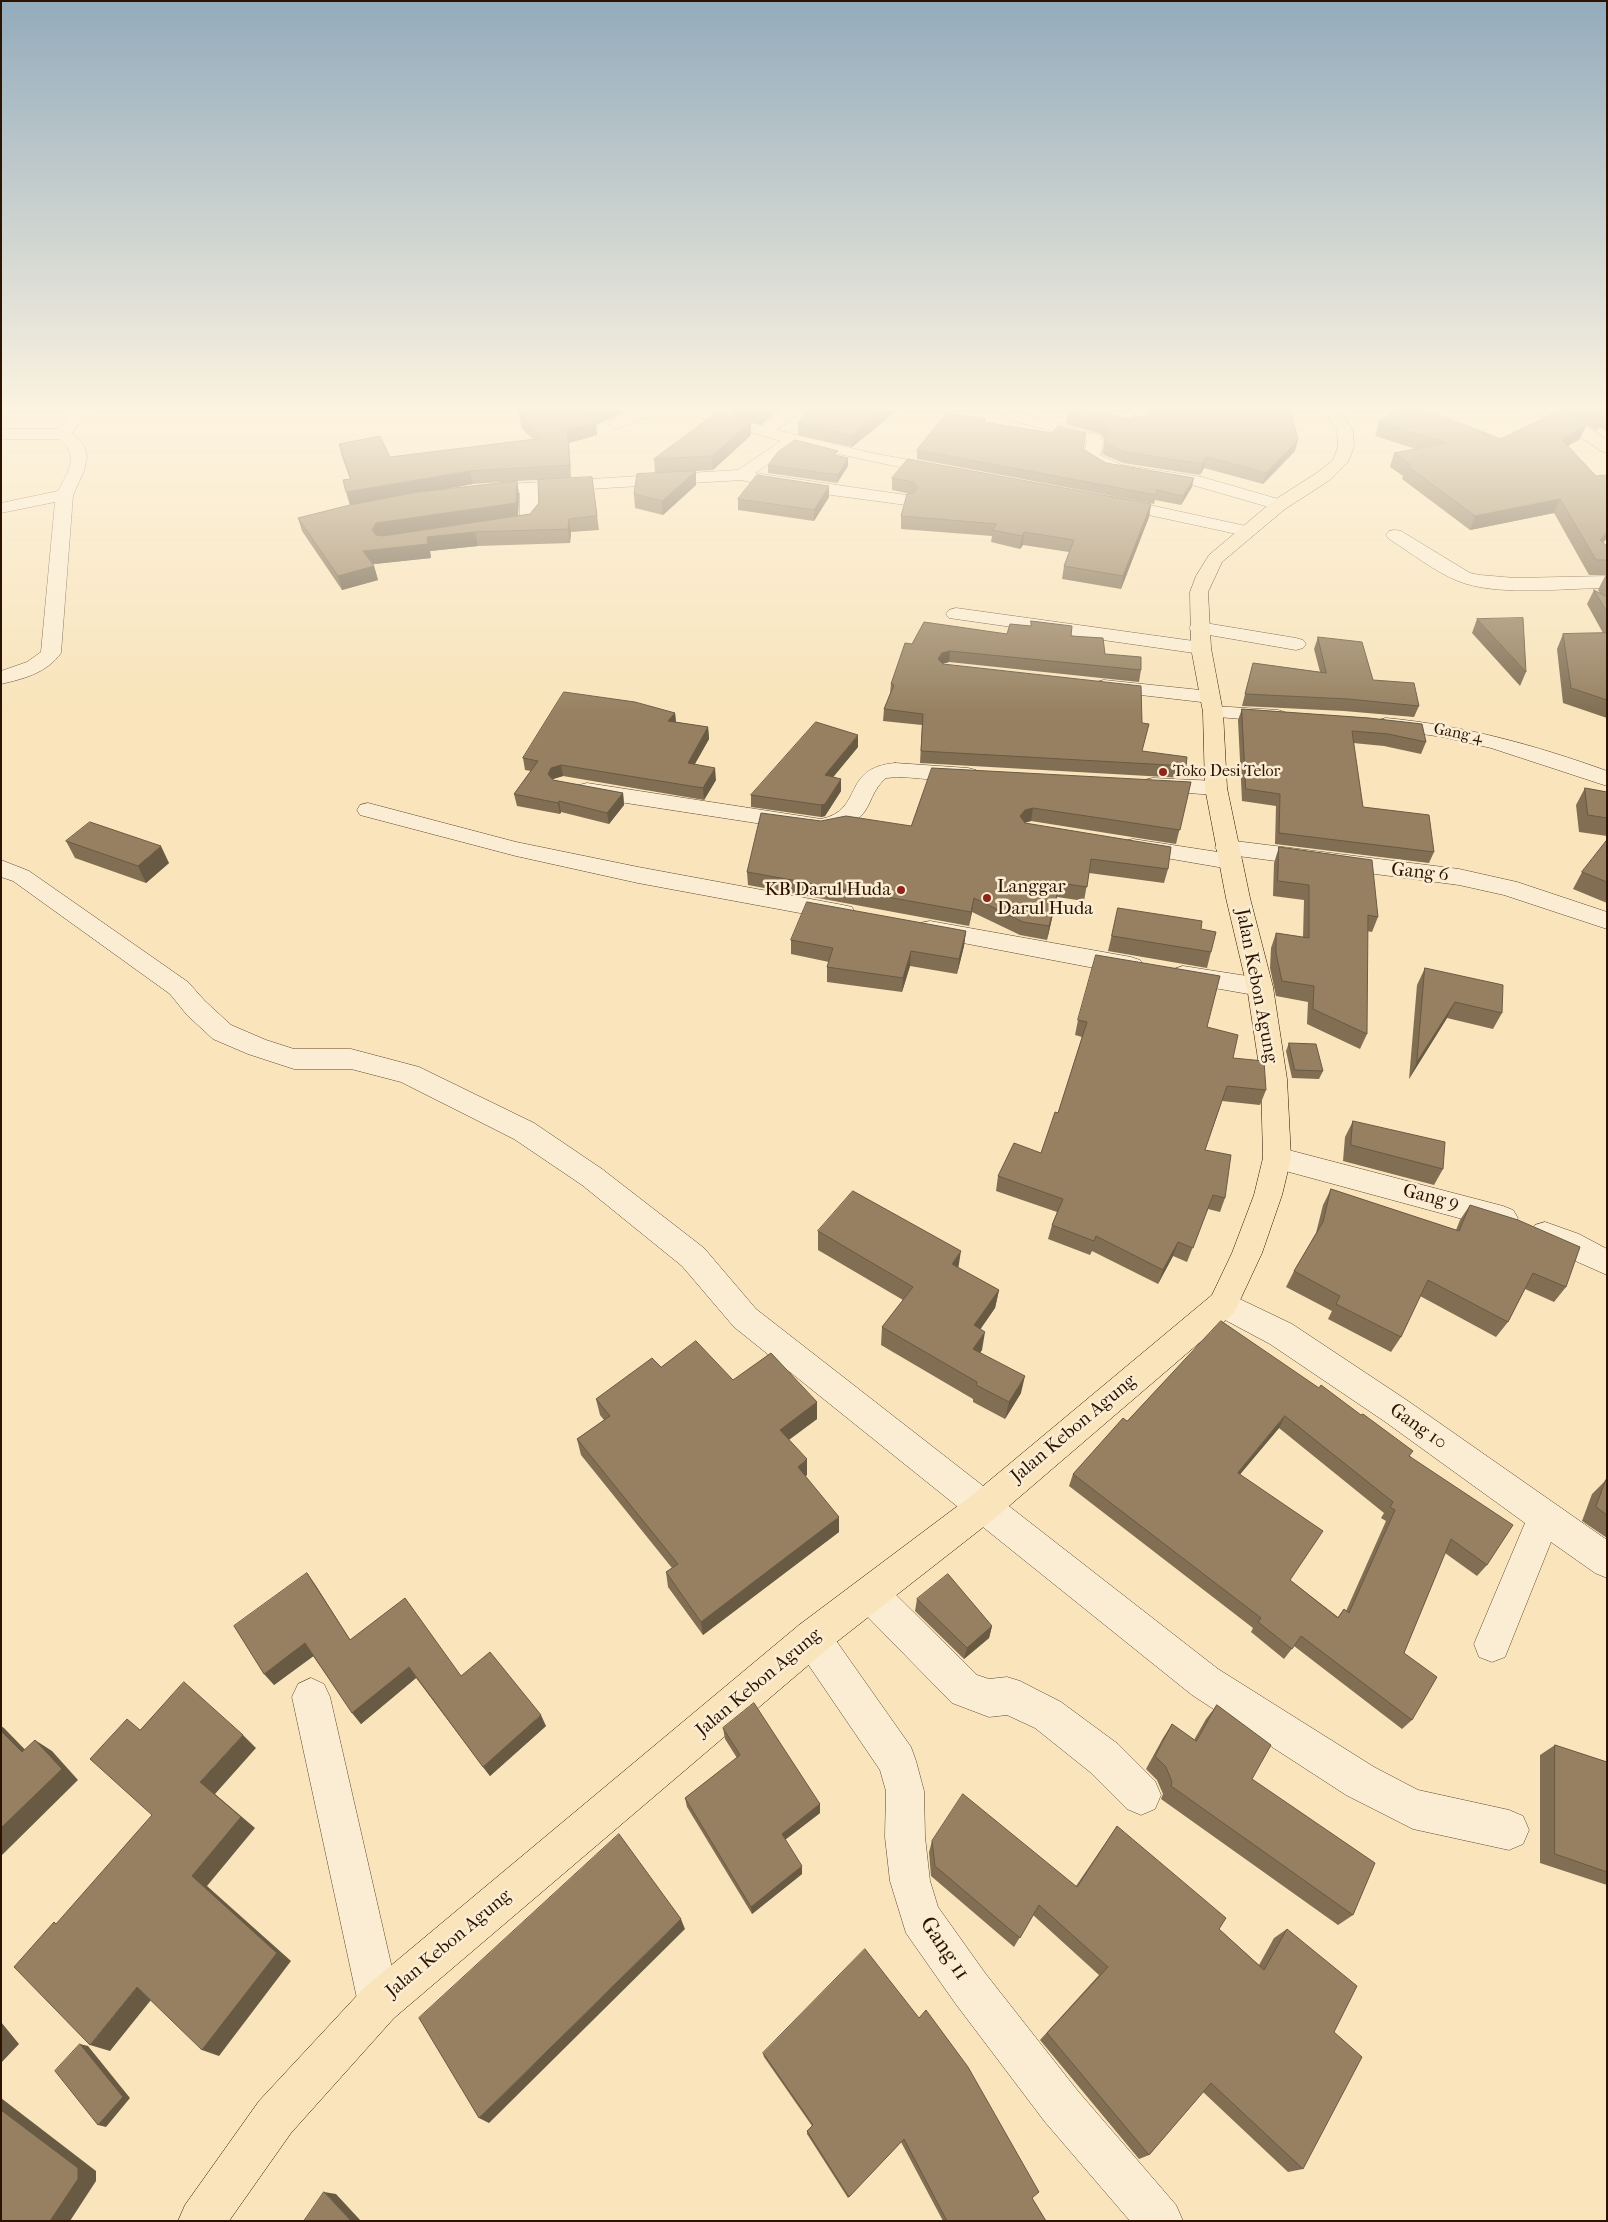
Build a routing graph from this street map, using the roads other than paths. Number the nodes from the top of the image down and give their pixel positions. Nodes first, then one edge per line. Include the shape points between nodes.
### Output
1 (63, 508) edge
2 (529, 508) edge
3 (1140, 508) edge
4 (1276, 508) edge
5 (484, 527) edge
6 (1246, 531) junction
7 (1395, 535) dead end
8 (1607, 582) edge
9 (956, 614) dead end
10 (1200, 638) junction
11 (1296, 644) dead end
12 (1, 678) edge
13 (1084, 684) edge
14 (1211, 704) junction
15 (1300, 718) edge
16 (1368, 722) edge
17 (993, 776) edge
18 (1607, 779) edge
19 (1130, 784) edge
20 (564, 785) edge
21 (1216, 788) junction
22 (368, 810) dead end
23 (1116, 843) edge
24 (1229, 854) junction
25 (1, 868) edge
26 (868, 918) edge
27 (1607, 921) edge
28 (906, 924) edge
29 (1260, 987) junction
30 (1278, 1158) junction
31 (1607, 1263) edge
32 (1223, 1304) junction
33 (983, 1507) junction
34 (1544, 1518) junction
35 (1607, 1561) edge
36 (870, 1594) junction
37 (812, 1638) junction
38 (1492, 1644) dead end
39 (311, 1698) dead end
40 (1141, 1795) dead end
41 (1509, 1830) dead end
42 (379, 2003) junction
43 (201, 2221) edge
44 (1160, 2221) edge

1 - 12 street via 51,653 43,663
2 - 5 street via 529,520
3 - 6 street
4 - 6 main road, Jalan Kebon Agung
6 - 10 main road, Jalan Kebon Agung via 1215,559 1205,576 1199,592
7 - 8 street via 1474,580
9 - 10 street
10 - 11 street
10 - 14 main road, Jalan Kebon Agung
13 - 14 street
14 - 15 street
14 - 21 main road, Jalan Kebon Agung
16 - 18 street, Gang 4 via 1456,732 1504,743
17 - 20 street via 901,770 879,772 871,780 854,812 835,824 822,826
19 - 21 street
21 - 24 main road, Jalan Kebon Agung
22 - 26 street via 516,849
23 - 24 street, Gang 6
24 - 27 street, Gang 6 via 1459,877 1509,888
24 - 29 main road, Jalan Kebon Agung
25 - 33 street via 21,876 179,988 222,1032 294,1058 351,1059 409,1074 524,1131 592,1177 693,1257 745,1318
28 - 29 street
29 - 30 main road, Jalan Kebon Agung via 1274,1078
30 - 31 street, Gang 9 via 1487,1212 1568,1243
30 - 32 main road, Jalan Kebon Agung via 1253,1237
32 - 33 main road, Jalan Kebon Agung
32 - 34 street, Gang 10 via 1281,1334 1396,1411
33 - 36 main road, Jalan Kebon Agung
33 - 41 street via 1205,1682 1360,1781 1413,1809
34 - 35 street, Gang 10
34 - 38 street
36 - 37 main road, Jalan Kebon Agung
36 - 40 street via 965,1690 988,1698 1007,1696 1048,1715 1104,1758
37 - 42 main road, Jalan Kebon Agung
37 - 44 street, Gang 11 via 897,1761 904,1791 910,1881 921,1918 970,1988 1061,2106
39 - 42 street
42 - 43 main road, Jalan Kebon Agung via 275,2117

